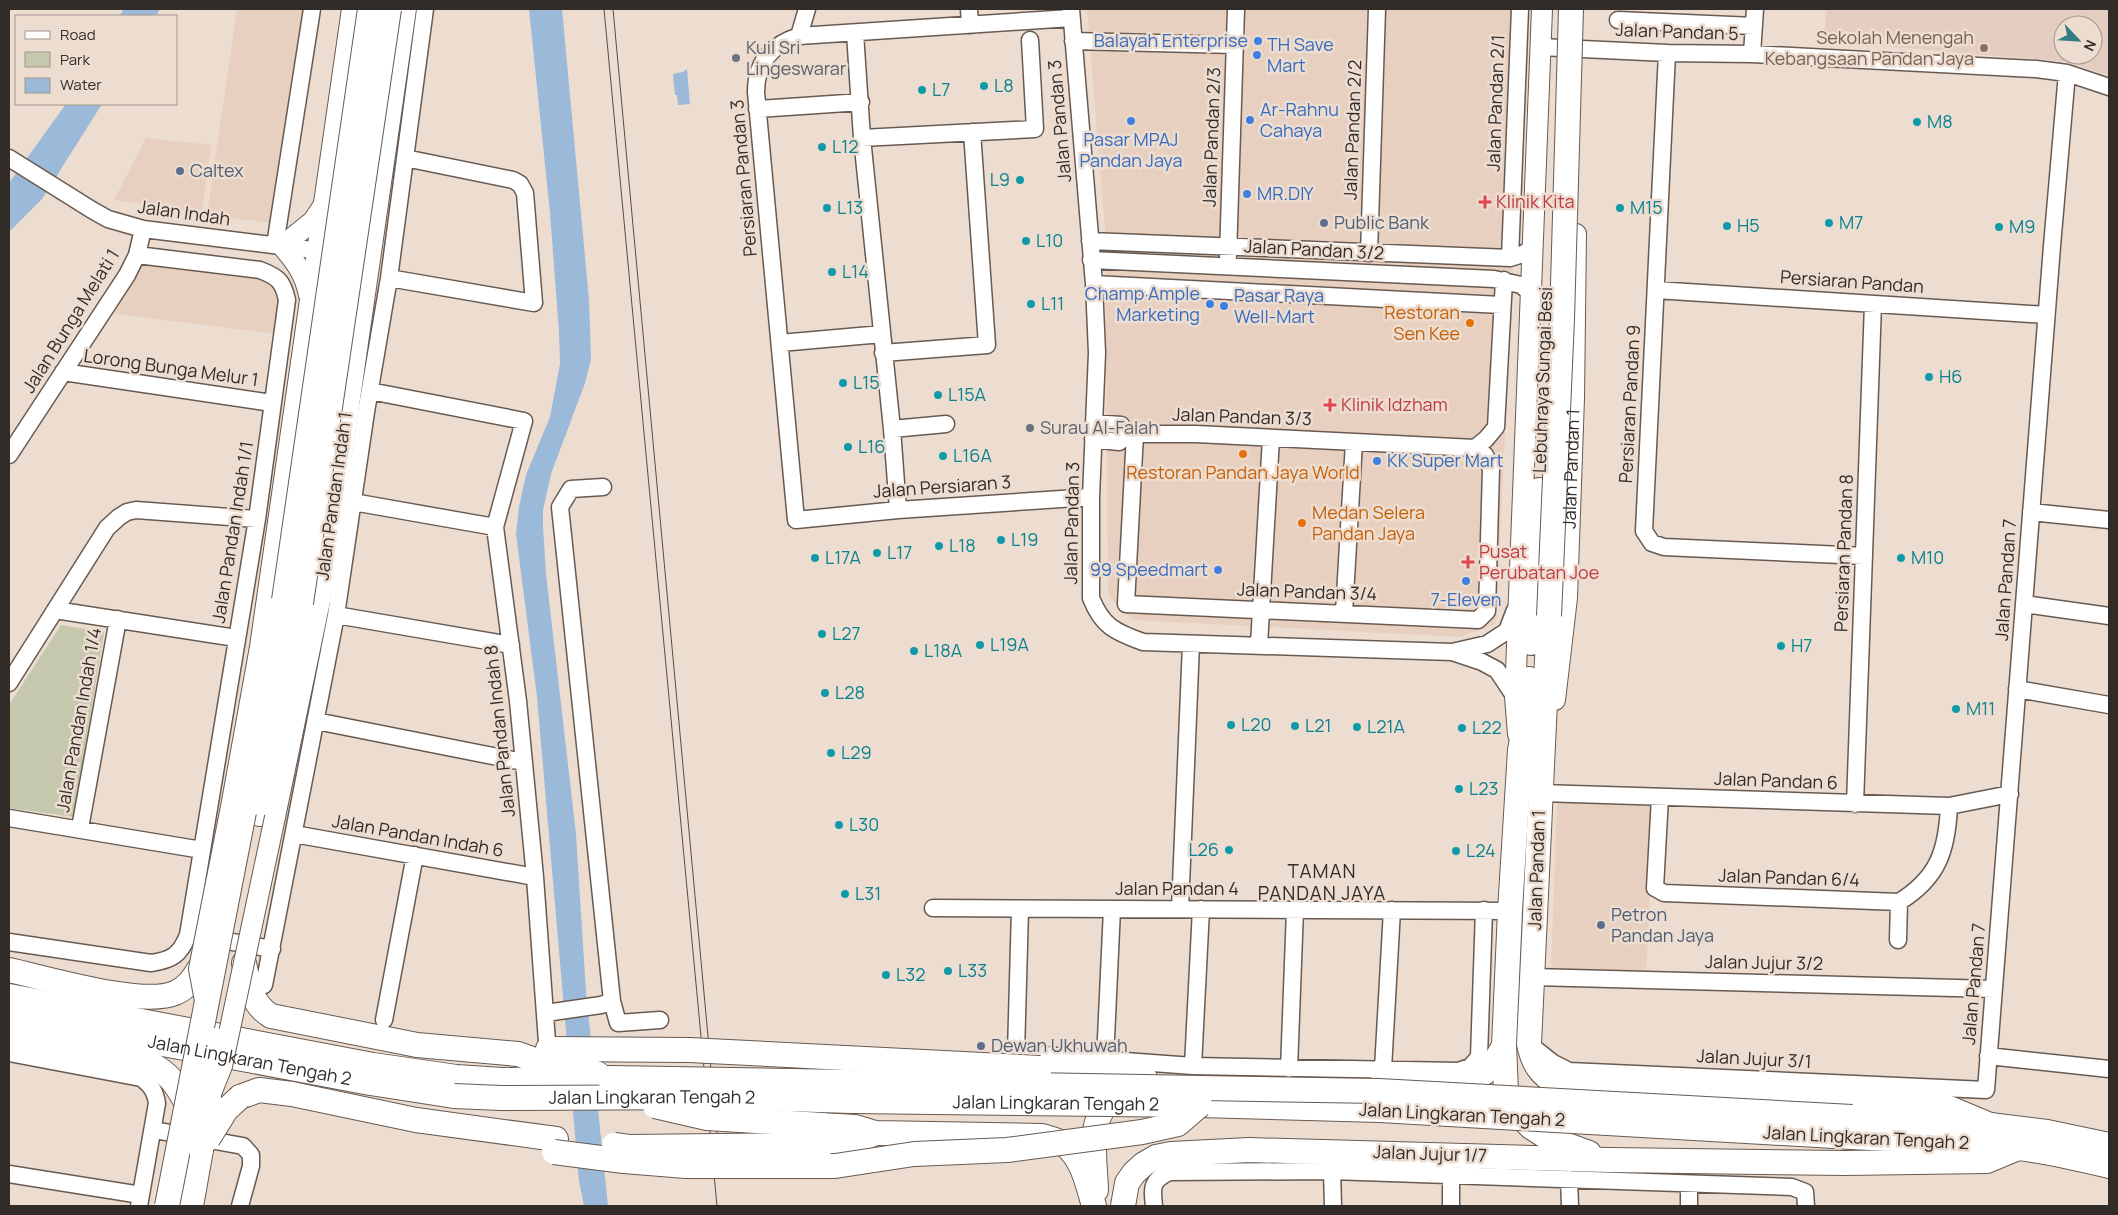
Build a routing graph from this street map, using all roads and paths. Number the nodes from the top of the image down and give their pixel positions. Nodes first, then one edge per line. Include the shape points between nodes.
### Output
1 (312, 9) edge
2 (352, 9) edge
3 (370, 9) edge
4 (389, 9) edge
5 (406, 9) edge
6 (425, 9) edge
7 (807, 9) edge
8 (1236, 9) edge
9 (1377, 9) edge
10 (1520, 9) edge
11 (1542, 9) edge
12 (1556, 9) edge
13 (1571, 9) edge
14 (1579, 9) edge
15 (1755, 9) edge
16 (1071, 14) edge
17 (969, 17) edge
18 (1618, 20) dead end
19 (1754, 26) junction
20 (855, 33) junction
21 (798, 36) junction
22 (1030, 40) dead end
23 (1073, 41) junction
24 (1235, 46) junction
25 (1540, 47) junction
26 (1578, 49) junction
27 (1667, 53) junction
28 (1752, 54) junction
29 (2067, 73) junction
30 (2109, 86) edge
31 (861, 102) junction
32 (757, 109) junction
33 (972, 132) junction
34 (862, 138) junction
35 (9, 158) edge
36 (405, 158) junction
37 (324, 204) junction
38 (378, 212) junction
39 (143, 229) junction
40 (1090, 241) junction
41 (278, 246) junction
42 (1228, 247) junction
43 (318, 251) junction
44 (1369, 252) junction
45 (1533, 254) junction
46 (137, 255) junction
47 (371, 257) junction
48 (1510, 258) junction
49 (1091, 260) junction
50 (1576, 262) junction
51 (1227, 266) junction
52 (389, 278) junction
53 (1504, 280) junction
54 (1094, 284) junction
55 (1656, 290) junction
56 (1531, 293) junction
57 (311, 302) junction
58 (1873, 304) junction
59 (1501, 305) junction
60 (364, 308) junction
61 (2046, 315) junction
62 (882, 334) junction
63 (780, 343) junction
64 (884, 353) junction
65 (63, 372) junction
66 (370, 391) junction
67 (272, 403) junction
68 (357, 411) junction
69 (946, 424) dead end
70 (892, 429) junction
71 (1094, 431) junction
72 (1131, 434) junction
73 (1271, 438) junction
74 (1354, 442) junction
75 (1475, 448) junction
76 (9, 456) edge
77 (604, 487) dead end
78 (1091, 497) junction
79 (353, 502) junction
80 (898, 510) junction
81 (2031, 512) junction
82 (257, 519) junction
83 (796, 520) joint
84 (2109, 520) edge
85 (496, 527) junction
86 (1864, 556) junction
87 (1519, 600) junction
88 (293, 602) junction
89 (2024, 604) junction
90 (55, 610) junction
91 (1261, 610) junction
92 (1344, 613) junction
93 (336, 615) junction
94 (2109, 616) edge
95 (118, 619) junction
96 (236, 638) junction
97 (1191, 644) junction
98 (511, 645) junction
99 (1259, 645) junction
100 (1452, 652) junction
101 (9, 683) edge
102 (2017, 689) junction
103 (1515, 697) junction
104 (2109, 705) edge
105 (316, 721) junction
106 (1543, 748) junction
107 (1520, 750) junction
108 (523, 762) junction
109 (1540, 793) junction
110 (2010, 794) junction
111 (1660, 798) junction
112 (1855, 804) junction
113 (1948, 806) junction
114 (252, 813) junction
115 (9, 818) edge
116 (80, 828) junction
117 (294, 834) junction
118 (202, 850) junction
119 (415, 856) junction
120 (535, 877) junction
121 (1899, 902) junction
122 (933, 908) dead end
123 (1020, 908) junction
124 (1112, 909) junction
125 (1180, 909) junction
126 (1201, 909) junction
127 (1295, 910) junction
128 (1392, 910) junction
129 (1484, 910) junction
130 (1510, 911) junction
131 (188, 935) junction
132 (1898, 940) dead end
133 (9, 942) edge
134 (272, 949) junction
135 (244, 963) junction
136 (199, 969) junction
137 (9, 970) edge
138 (1533, 977) junction
139 (264, 986) dead end
140 (1994, 989) junction
141 (9, 996) edge
142 (206, 1003) junction
143 (607, 1003) junction
144 (552, 1013) junction
145 (9, 1015) edge
146 (384, 1020) dead end
147 (660, 1020) dead end
148 (9, 1038) edge
149 (1529, 1044) junction
150 (1504, 1045) junction
151 (540, 1051) junction
152 (9, 1053) edge
153 (1988, 1056) junction
154 (1105, 1060) junction
155 (1193, 1066) junction
156 (136, 1068) junction
157 (1289, 1069) junction
158 (1382, 1069) junction
159 (2109, 1069) edge
160 (1139, 1078) junction
161 (610, 1087) junction
162 (1986, 1090) joint
163 (210, 1097) junction
164 (186, 1104) junction
165 (1200, 1106) junction
166 (1990, 1125) junction
167 (1851, 1127) junction
168 (154, 1130) junction
169 (822, 1135) junction
170 (2109, 1145) edge
171 (555, 1146) junction
172 (2018, 1148) junction
173 (202, 1150) junction
174 (1609, 1160) junction
175 (2109, 1166) edge
176 (1332, 1171) junction
177 (9, 1174) edge
178 (1451, 1174) junction
179 (1569, 1179) junction
180 (1689, 1184) junction
181 (140, 1200) edge
182 (167, 1206) edge
183 (191, 1206) edge
184 (240, 1206) edge
185 (1095, 1206) edge
186 (1123, 1206) edge
187 (1154, 1206) edge
188 (1333, 1206) edge
189 (1451, 1206) edge
190 (1570, 1206) edge
191 (1689, 1206) edge
192 (1806, 1206) edge

1 - 41 street
2 - 37 main road
3 - 88 highway, bridge
4 - 88 highway, bridge
5 - 38 main road
6 - 36 street, Jalan Pandan Indah 1
7 - 21 street
8 - 24 street, Jalan Pandan 2/3
9 - 44 street, Jalan Pandan 2/2
10 - 48 street, Jalan Pandan 2/1
11 - 25 main road, Jalan Pandan 1
12 - 107 highway, Lebuhraya Sungai Besi via 1539,490 1528,704
13 - 106 highway, Lebuhraya Sungai Besi, bridge via 1562,319
14 - 26 main road, Jalan Pandan 1
15 - 19 street
16 - 17 street, Persiaran Pandan 3
16 - 23 street, Jalan Pandan 3
17 - 20 street, Persiaran Pandan 3
18 - 19 street
19 - 28 street
20 - 21 street, Persiaran Pandan 3
20 - 31 street
21 - 32 street, Persiaran Pandan 3 via 778,45 758,70
22 - 33 street via 1035,129
23 - 24 street
23 - 40 street, Jalan Pandan 3
24 - 42 street, Jalan Pandan 2/3
25 - 26 street, Jalan Pandan 5
25 - 45 main road, Jalan Pandan 1
26 - 27 street, Jalan Pandan 5
26 - 50 main road, Jalan Pandan 1
27 - 28 street, Jalan Pandan 5
27 - 55 street, Persiaran Pandan 9
28 - 29 street, Jalan Pandan 5
29 - 30 street, Jalan Pandan 5
29 - 61 street, Jalan Pandan 7
31 - 32 street
31 - 34 street
32 - 63 street, Persiaran Pandan 3
33 - 34 street
33 - 64 street via 987,345
34 - 62 street
35 - 39 street, Jalan Indah via 108,219
36 - 52 street, Jalan Pandan Indah 1
36 - 52 street via 520,184 524,193 534,303
37 - 38 main road via 335,220 352,225 368,220
37 - 41 main road via 314,222
37 - 43 main road
38 - 47 main road
39 - 41 street, Jalan Indah
39 - 46 street, Jalan Bunga Melati 1
40 - 42 street
40 - 49 street, Jalan Pandan 3
41 - 43 street, Jalan Indah
41 - 57 main road via 295,261 304,275
42 - 44 street
42 - 51 street, Jalan Pandan 2/3
43 - 47 street, Jalan Indah
43 - 57 main road
44 - 48 street
45 - 48 street
45 - 50 main road via 1555,252
45 - 56 main road, Jalan Pandan 1
46 - 65 street, Jalan Bunga Melati 1
46 - 67 street, Jalan Pandan Indah 1/1 via 260,270 279,280 287,300
47 - 60 main road
49 - 51 street, Jalan Pandan 3/2
49 - 54 street, Jalan Pandan 3
50 - 106 main road, Jalan Pandan 1 via 1567,598 1555,703
51 - 53 street, Jalan Pandan 3/2
52 - 66 street, Jalan Pandan Indah 1
53 - 56 street, Jalan Pandan 3/2 via 1521,285
53 - 59 street
54 - 59 street
54 - 71 street, Jalan Pandan 3
55 - 58 street, Persiaran Pandan
55 - 86 street, Persiaran Pandan 9 via 1644,532 1652,543 1664,547
56 - 87 main road, Jalan Pandan 1
57 - 60 main road via 327,293 344,294
57 - 114 main road via 260,647
58 - 61 street, Persiaran Pandan
58 - 86 street, Persiaran Pandan 8
59 - 75 street via 1496,427
60 - 68 main road
61 - 81 street, Jalan Pandan 7
62 - 63 street
62 - 64 street
63 - 83 street, Persiaran Pandan 3
64 - 70 street
65 - 67 street, Lorong Bunga Melur 1
65 - 76 street, Jalan Bunga Melati 1
66 - 68 street, Jalan Pandan Indah 1
66 - 85 street, Jalan Pandan Indah 8 via 524,421
67 - 82 street, Jalan Pandan Indah 1/1
68 - 79 street, Jalan Pandan Indah 1
68 - 114 main road via 323,586
69 - 70 street
70 - 80 street
71 - 72 street, Jalan Pandan 3/3 via 1119,442
71 - 78 street, Jalan Pandan 3
72 - 73 street, Jalan Pandan 3/3
72 - 91 street, Jalan Pandan 3/4 via 1126,604
73 - 74 street, Jalan Pandan 3/3
73 - 91 street
74 - 75 street, Jalan Pandan 3/3
74 - 92 street
75 - 92 street, Jalan Pandan 3/4 via 1485,455 1491,469 1488,607 1485,615 1478,620
77 - 143 street via 571,489 560,507
78 - 80 street, Jalan Persiaran 3
78 - 97 street, Jalan Pandan 3 via 1091,598 1096,611 1109,627 1143,642
79 - 85 street
79 - 93 street, Jalan Pandan Indah 1
80 - 83 street, Jalan Persiaran 3
81 - 84 street
81 - 89 street, Jalan Pandan 7
82 - 90 street via 147,510 127,512 107,528
82 - 96 street, Jalan Pandan Indah 1/1
85 - 98 street, Jalan Pandan Indah 8
86 - 112 street, Persiaran Pandan 8
87 - 100 street, Jalan Pandan 3 via 1506,631 1487,644
87 - 103 main road, Jalan Pandan 1
88 - 114 highway
89 - 94 street
89 - 102 street, Jalan Pandan 7
90 - 95 street
90 - 101 street
91 - 92 street, Jalan Pandan 3/4
91 - 99 street
93 - 98 street
93 - 105 street, Jalan Pandan Indah 1
95 - 96 street
95 - 116 street, Jalan Pandan Indah 1/4
96 - 118 street, Jalan Pandan Indah 1/1
97 - 99 street, Jalan Pandan 3
97 - 125 street
98 - 108 street, Jalan Pandan Indah 8
99 - 100 street, Jalan Pandan 3
100 - 103 street, Jalan Pandan 3 via 1497,670
102 - 104 street
102 - 110 street, Jalan Pandan 7
103 - 107 main road, Jalan Pandan 1
105 - 108 street
105 - 117 street, Jalan Pandan Indah 1
106 - 109 highway, Jalan Pandan 1
107 - 130 highway, Jalan Pandan 1
108 - 120 street, Jalan Pandan Indah 8
109 - 111 street, Jalan Pandan 6
109 - 138 highway, Jalan Pandan 1
110 - 113 street, Jalan Pandan 6
110 - 140 street, Jalan Pandan 7
111 - 112 street, Jalan Pandan 6
111 - 121 street, Jalan Pandan 6/4 via 1655,888 1664,893
112 - 113 street, Jalan Pandan 6
113 - 121 street via 1946,843 1933,871 1917,891
114 - 135 main road, bridge
114 - 136 main road, bridge
114 - 142 highway, bridge
114 - 163 highway, bridge via 210,1064
115 - 116 street
116 - 118 street
117 - 119 street, Jalan Pandan Indah 6
117 - 134 street, Jalan Pandan Indah 1
118 - 131 street, Jalan Pandan Indah 1/1
119 - 120 street, Jalan Pandan Indah 6
119 - 146 street
120 - 144 street, Jalan Pandan Indah 8
121 - 132 street
122 - 123 street, Jalan Pandan 4
123 - 124 street, Jalan Pandan 4
123 - 154 street via 1016,1054
124 - 125 street, Jalan Pandan 4
124 - 154 street
125 - 126 street, Jalan Pandan 4
126 - 127 street, Jalan Pandan 4
126 - 155 street
127 - 128 street, Jalan Pandan 4
127 - 157 street
128 - 129 street, Jalan Pandan 4
128 - 158 street
129 - 130 street, Jalan Pandan 4
129 - 158 street via 1479,1057 1470,1066 1458,1070
130 - 150 highway, Jalan Pandan 1
131 - 133 street via 174,956 151,963
131 - 134 street
134 - 139 street, Jalan Pandan Indah 1
135 - 151 highway via 258,1006 271,1016 417,1045
135 - 163 main road, bridge via 222,1066
136 - 137 highway via 191,983 175,993 153,998 122,995
136 - 142 main road, bridge
138 - 140 street, Jalan Jujur 3/2
138 - 149 highway, Jalan Pandan 1
140 - 153 street, Jalan Pandan 7
141 - 161 highway, Jalan Lingkaran Tengah 2 via 373,1065 456,1077
142 - 164 highway, bridge
143 - 144 street
143 - 147 street via 618,1023
144 - 151 street, Jalan Pandan Indah 8
145 - 161 highway, Jalan Lingkaran Tengah 2, bridge via 454,1096 501,1098
148 - 156 highway
149 - 162 street, Jalan Jujur 3/1 via 1553,1064 1569,1071
149 - 166 highway via 1538,1070 1558,1084 1918,1099
150 - 160 highway via 1488,1071 1466,1082
150 - 174 highway, Jalan Pandan 1 via 1506,1092 1517,1113 1548,1138
151 - 160 highway, bridge via 718,1051 1040,1068
151 - 161 highway
152 - 156 street
153 - 159 street
153 - 162 street, Jalan Pandan 7
154 - 155 street
155 - 157 street
156 - 164 highway via 149,1063 162,1070 175,1082
156 - 168 street via 155,1094
157 - 158 street
160 - 185 highway via 1108,1100 1100,1112 1095,1129
161 - 165 highway, Jalan Lingkaran Tengah 2, bridge
161 - 167 highway, Jalan Lingkaran Tengah 2, bridge via 1380,1091
161 - 169 highway, bridge via 707,1118
163 - 173 highway, bridge
164 - 182 highway, bridge
165 - 167 highway, Jalan Lingkaran Tengah 2, bridge
165 - 171 highway, bridge via 1178,1124 1142,1132 1007,1150 914,1154 835,1166 686,1166 624,1161
166 - 167 highway, Jalan Lingkaran Tengah 2
166 - 170 highway, Jalan Lingkaran Tengah 2
167 - 172 highway, Jalan Lingkaran Tengah 2
168 - 181 street
168 - 184 street via 243,1146 251,1155 251,1166
169 - 171 highway, bridge via 630,1147
169 - 185 highway via 855,1141 875,1133 1042,1136 1064,1145 1074,1156
171 - 173 highway, bridge via 443,1131 416,1120 259,1090 240,1098 226,1110
172 - 174 highway via 1987,1162
172 - 175 highway, Jalan Lingkaran Tengah 2
173 - 183 highway
174 - 186 highway via 1249,1150 1171,1154 1156,1157 1134,1173 1127,1183
176 - 178 street, Jalan Jujur 1/7
176 - 187 street, Jalan Jujur 1/7 via 1169,1172 1158,1178 1152,1188
176 - 188 street
177 - 181 street
178 - 179 street, Jalan Jujur 1/7
178 - 189 street
179 - 180 street, Jalan Jujur 1/7
179 - 190 street
180 - 191 street
180 - 192 street, Jalan Jujur 1/7 via 1792,1187 1805,1192

